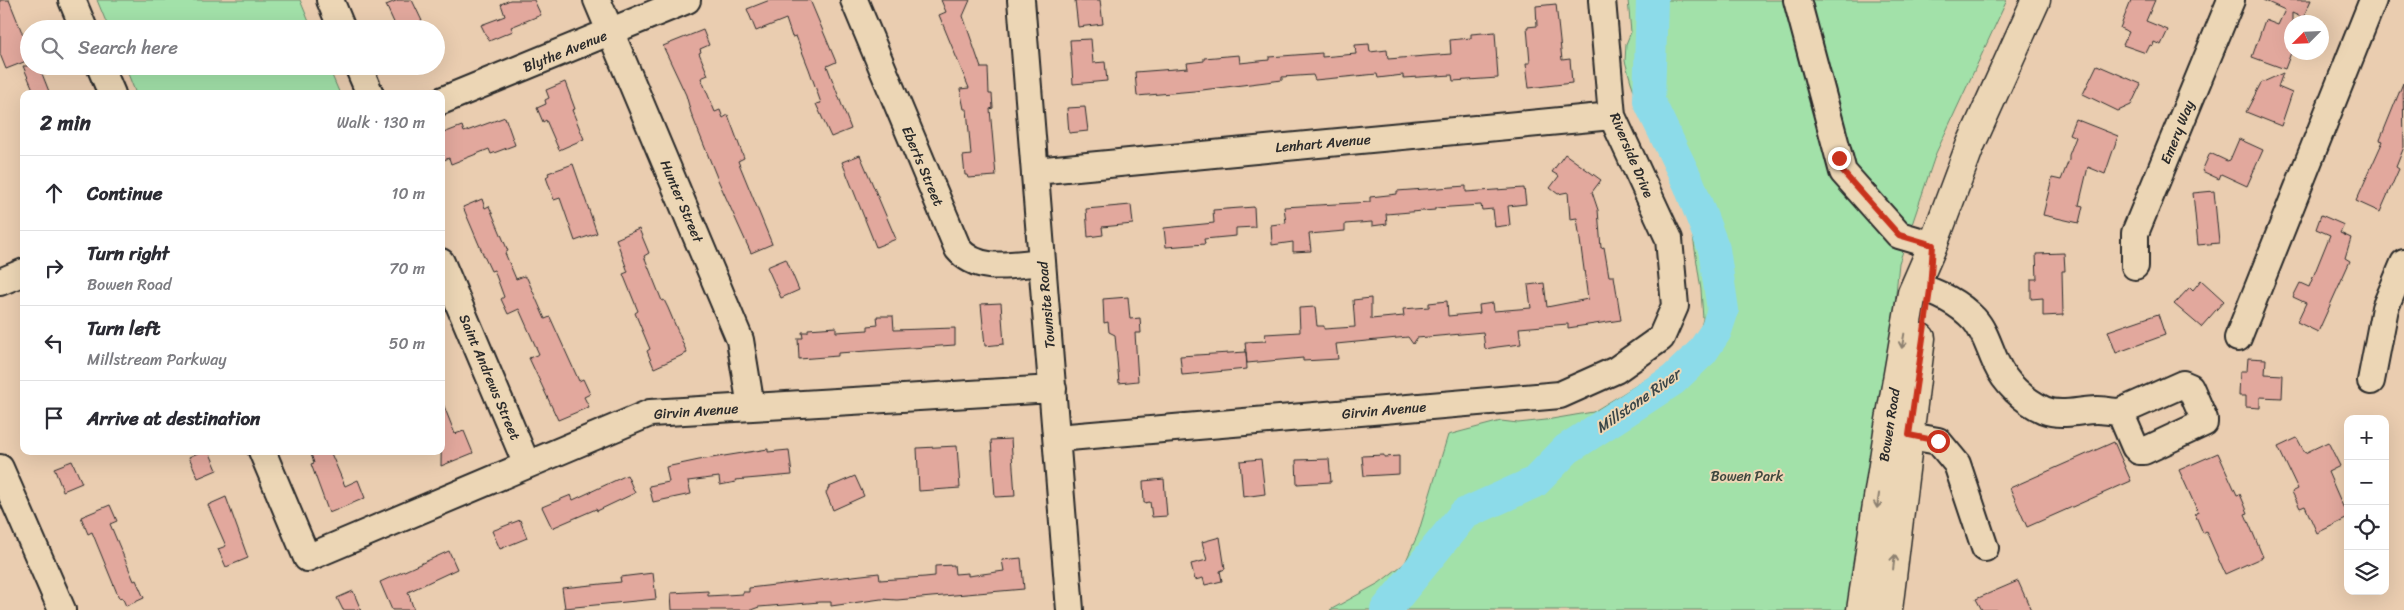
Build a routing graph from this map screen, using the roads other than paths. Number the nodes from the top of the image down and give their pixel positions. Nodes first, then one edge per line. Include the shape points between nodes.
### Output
1 (72, 0) edge
2 (330, 0) edge
3 (597, 0) edge
4 (687, 0) edge
5 (854, 0) edge
6 (1020, 0) edge
7 (1602, 0) edge
8 (1797, 0) edge
9 (2036, 0) edge
10 (2231, 0) edge
11 (2373, 0) edge
12 (80, 20) edge
13 (338, 20) edge
14 (611, 33) junction
15 (104, 75) edge
16 (362, 75) edge
17 (110, 90) edge
18 (368, 90) edge
19 (445, 99) edge
20 (1612, 116) junction
21 (1034, 170) junction
22 (1933, 245) junction
23 (1042, 262) junction
24 (2404, 263) edge
25 (2135, 266) dead end
26 (445, 271) edge
27 (20, 274) edge
28 (0, 282) edge
29 (1922, 288) junction
30 (1675, 306) joint
31 (2238, 338) dead end
32 (2371, 381) dead end
33 (1053, 389) junction
34 (751, 407) junction
35 (2120, 412) dead end
36 (1898, 433) junction
37 (1057, 438) junction
38 (264, 455) edge
39 (527, 465) junction
40 (0, 468) edge
41 (1985, 548) dead end
42 (62, 610) edge
43 (1070, 610) edge
44 (1861, 610) edge
45 (1888, 610) edge

1 - 12 street
2 - 13 street
3 - 14 street, Hunter Street
4 - 14 street, Blythe Avenue
5 - 23 street, Eberts Street via 958,248 970,260 986,266
6 - 21 street, Townsite Road
7 - 20 street, Riverside Drive
8 - 22 street via 1843,172 1899,235
9 - 22 main road, Bowen Road via 1970,146
10 - 25 street, Emery Way via 2135,233
11 - 31 street
14 - 19 street, Blythe Avenue
14 - 34 street, Hunter Street via 740,340
15 - 17 street
16 - 18 street
20 - 21 street, Lenhart Avenue
20 - 30 street, Riverside Drive via 1669,239
21 - 23 street, Townsite Road
22 - 29 main road, Bowen Road
23 - 33 street, Townsite Road
24 - 32 street via 2385,308
26 - 39 street, Saint Andrews Street
27 - 28 street
29 - 35 street via 1945,296 1974,319 2005,379 2022,396 2045,410 2070,414 2096,410
29 - 36 main road, Bowen Road via 1910,302
30 - 37 street, Girvin Avenue via 1661,338 1616,370 1560,395
33 - 34 street, Girvin Avenue
33 - 37 street, Townsite Road
34 - 39 street, Girvin Avenue via 650,413
36 - 41 street via 1938,441 1957,464
36 -> 44 main road, Bowen Road
45 -> 36 main road, Bowen Road
37 - 43 street, Townsite Road
38 - 39 street, Girvin Avenue via 307,558
40 - 42 street

